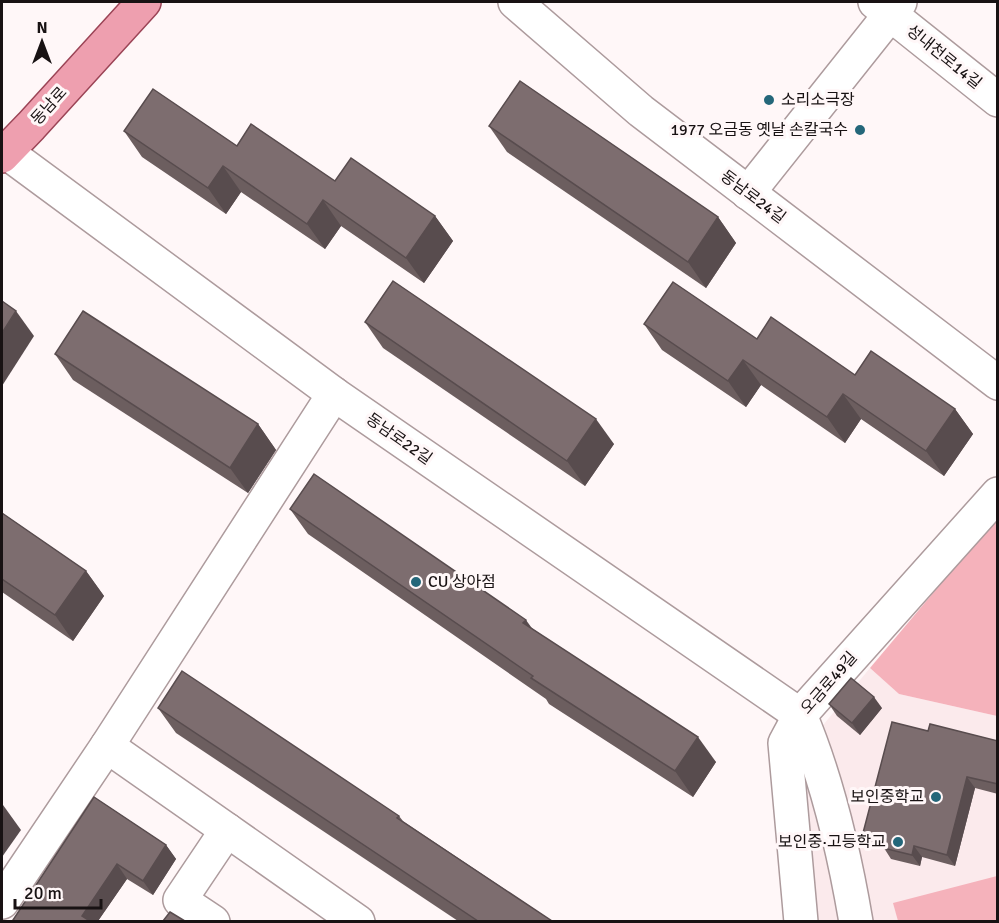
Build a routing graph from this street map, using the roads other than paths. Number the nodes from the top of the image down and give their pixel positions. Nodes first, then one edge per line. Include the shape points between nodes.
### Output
1 (144, 2) edge
2 (519, 3) edge
3 (888, 6) edge
4 (998, 100) edge
5 (4, 154) edge
6 (748, 193) junction
7 (998, 383) edge
8 (334, 394) junction
9 (998, 494) edge
10 (800, 715) junction
11 (107, 746) junction
12 (227, 830) junction
13 (2, 902) edge
14 (213, 921) edge
15 (358, 921) edge
16 (801, 921) edge
17 (856, 921) edge

1 - 5 main road, 동남로
2 - 6 street, 동남로24길 via 642,111
3 - 4 street, 성내천로14길
3 - 6 street, 성내천로14길
5 - 8 street, 동남로22길
6 - 7 street, 동남로24길
8 - 10 street, 동남로22길
8 - 11 street
9 - 10 street, 오금로49길
10 - 16 street, 오금로49길 via 785,743
10 - 17 street via 822,772
11 - 12 street
11 - 13 street
12 - 14 street via 180,900
12 - 15 street

